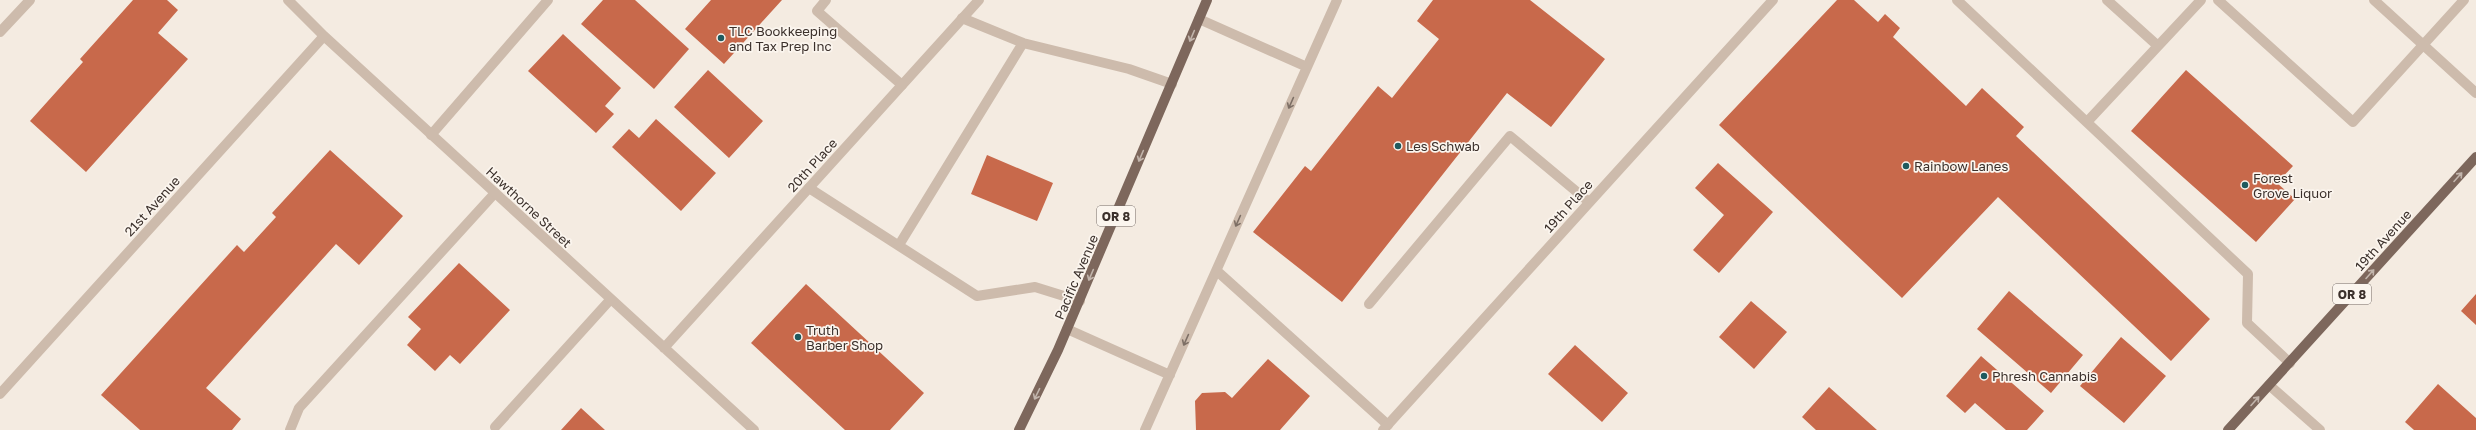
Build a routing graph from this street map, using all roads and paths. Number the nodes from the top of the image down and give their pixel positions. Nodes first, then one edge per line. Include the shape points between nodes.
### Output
1 (30, 0) edge
2 (288, 0) edge
3 (548, 0) edge
4 (826, 0) edge
5 (979, 0) edge
6 (1207, 0) edge
7 (1337, 0) edge
8 (1773, 0) edge
9 (1957, 0) edge
10 (2107, 0) edge
11 (2201, 0) edge
12 (2218, 0) edge
13 (2374, 0) edge
14 (2464, 0) edge
15 (962, 18) junction
16 (1199, 19) junction
17 (0, 32) edge
18 (324, 36) junction
19 (1023, 44) junction
20 (2423, 45) junction
21 (2158, 46) junction
22 (1307, 67) junction
23 (1172, 84) junction
24 (902, 85) junction
25 (2476, 93) edge
26 (2087, 122) junction
27 (431, 134) junction
28 (2476, 157) edge
29 (809, 188) junction
30 (495, 193) junction
31 (1589, 202) junction
32 (899, 245) junction
33 (1216, 271) junction
34 (610, 300) junction
35 (1080, 301) junction
36 (1369, 304) dead end
37 (1067, 329) junction
38 (664, 348) junction
39 (2290, 363) junction
40 (1170, 375) junction
41 (2269, 385) junction
42 (0, 394) edge
43 (495, 427) dead end
44 (1385, 428) edge
45 (290, 430) edge
46 (754, 430) edge
47 (1019, 430) edge
48 (1144, 430) edge
49 (2228, 430) edge
50 (2320, 430) edge

1 - 17 street
2 - 18 street, Hawthorne Street
3 - 27 street
4 - 24 street via 817,11
5 - 15 street, 20th Place
6 - 16 main road, Pacific Avenue / OR 8
7 - 22 street
8 - 31 street, 19th Place
9 - 26 street
10 - 21 street
11 - 21 street
12 - 20 street via 2353,122
13 - 20 street
14 - 20 street
15 - 19 street
15 - 24 street, 20th Place
16 - 22 street
16 -> 23 main road, Pacific Avenue / OR 8
18 - 27 street, Hawthorne Street
18 - 42 street, 21st Avenue
19 - 23 street via 1129,69
19 - 32 street
20 - 25 street
21 - 26 street
22 -> 33 street
23 -> 35 main road, Pacific Avenue / OR 8
24 - 29 street, 20th Place
26 - 39 street via 2248,274 2248,323
27 - 30 street, Hawthorne Street
39 -> 28 main road, 19th Avenue / OR 8
29 - 32 street
29 - 38 street, 20th Place
30 - 34 street, Hawthorne Street
30 - 45 street via 299,408
31 - 36 street via 1510,136
31 - 44 street, 19th Place
32 - 35 street via 977,296 1035,287
33 -> 40 street
33 - 44 street
34 - 38 street, Hawthorne Street
34 - 43 street
35 - 37 main road, Pacific Avenue / OR 8
37 - 40 street
37 -> 47 main road, Pacific Avenue / OR 8
38 - 46 street, Hawthorne Street
39 - 41 main road, 19th Avenue / OR 8
40 - 48 street
49 -> 41 main road, 19th Avenue / OR 8
41 - 50 street

